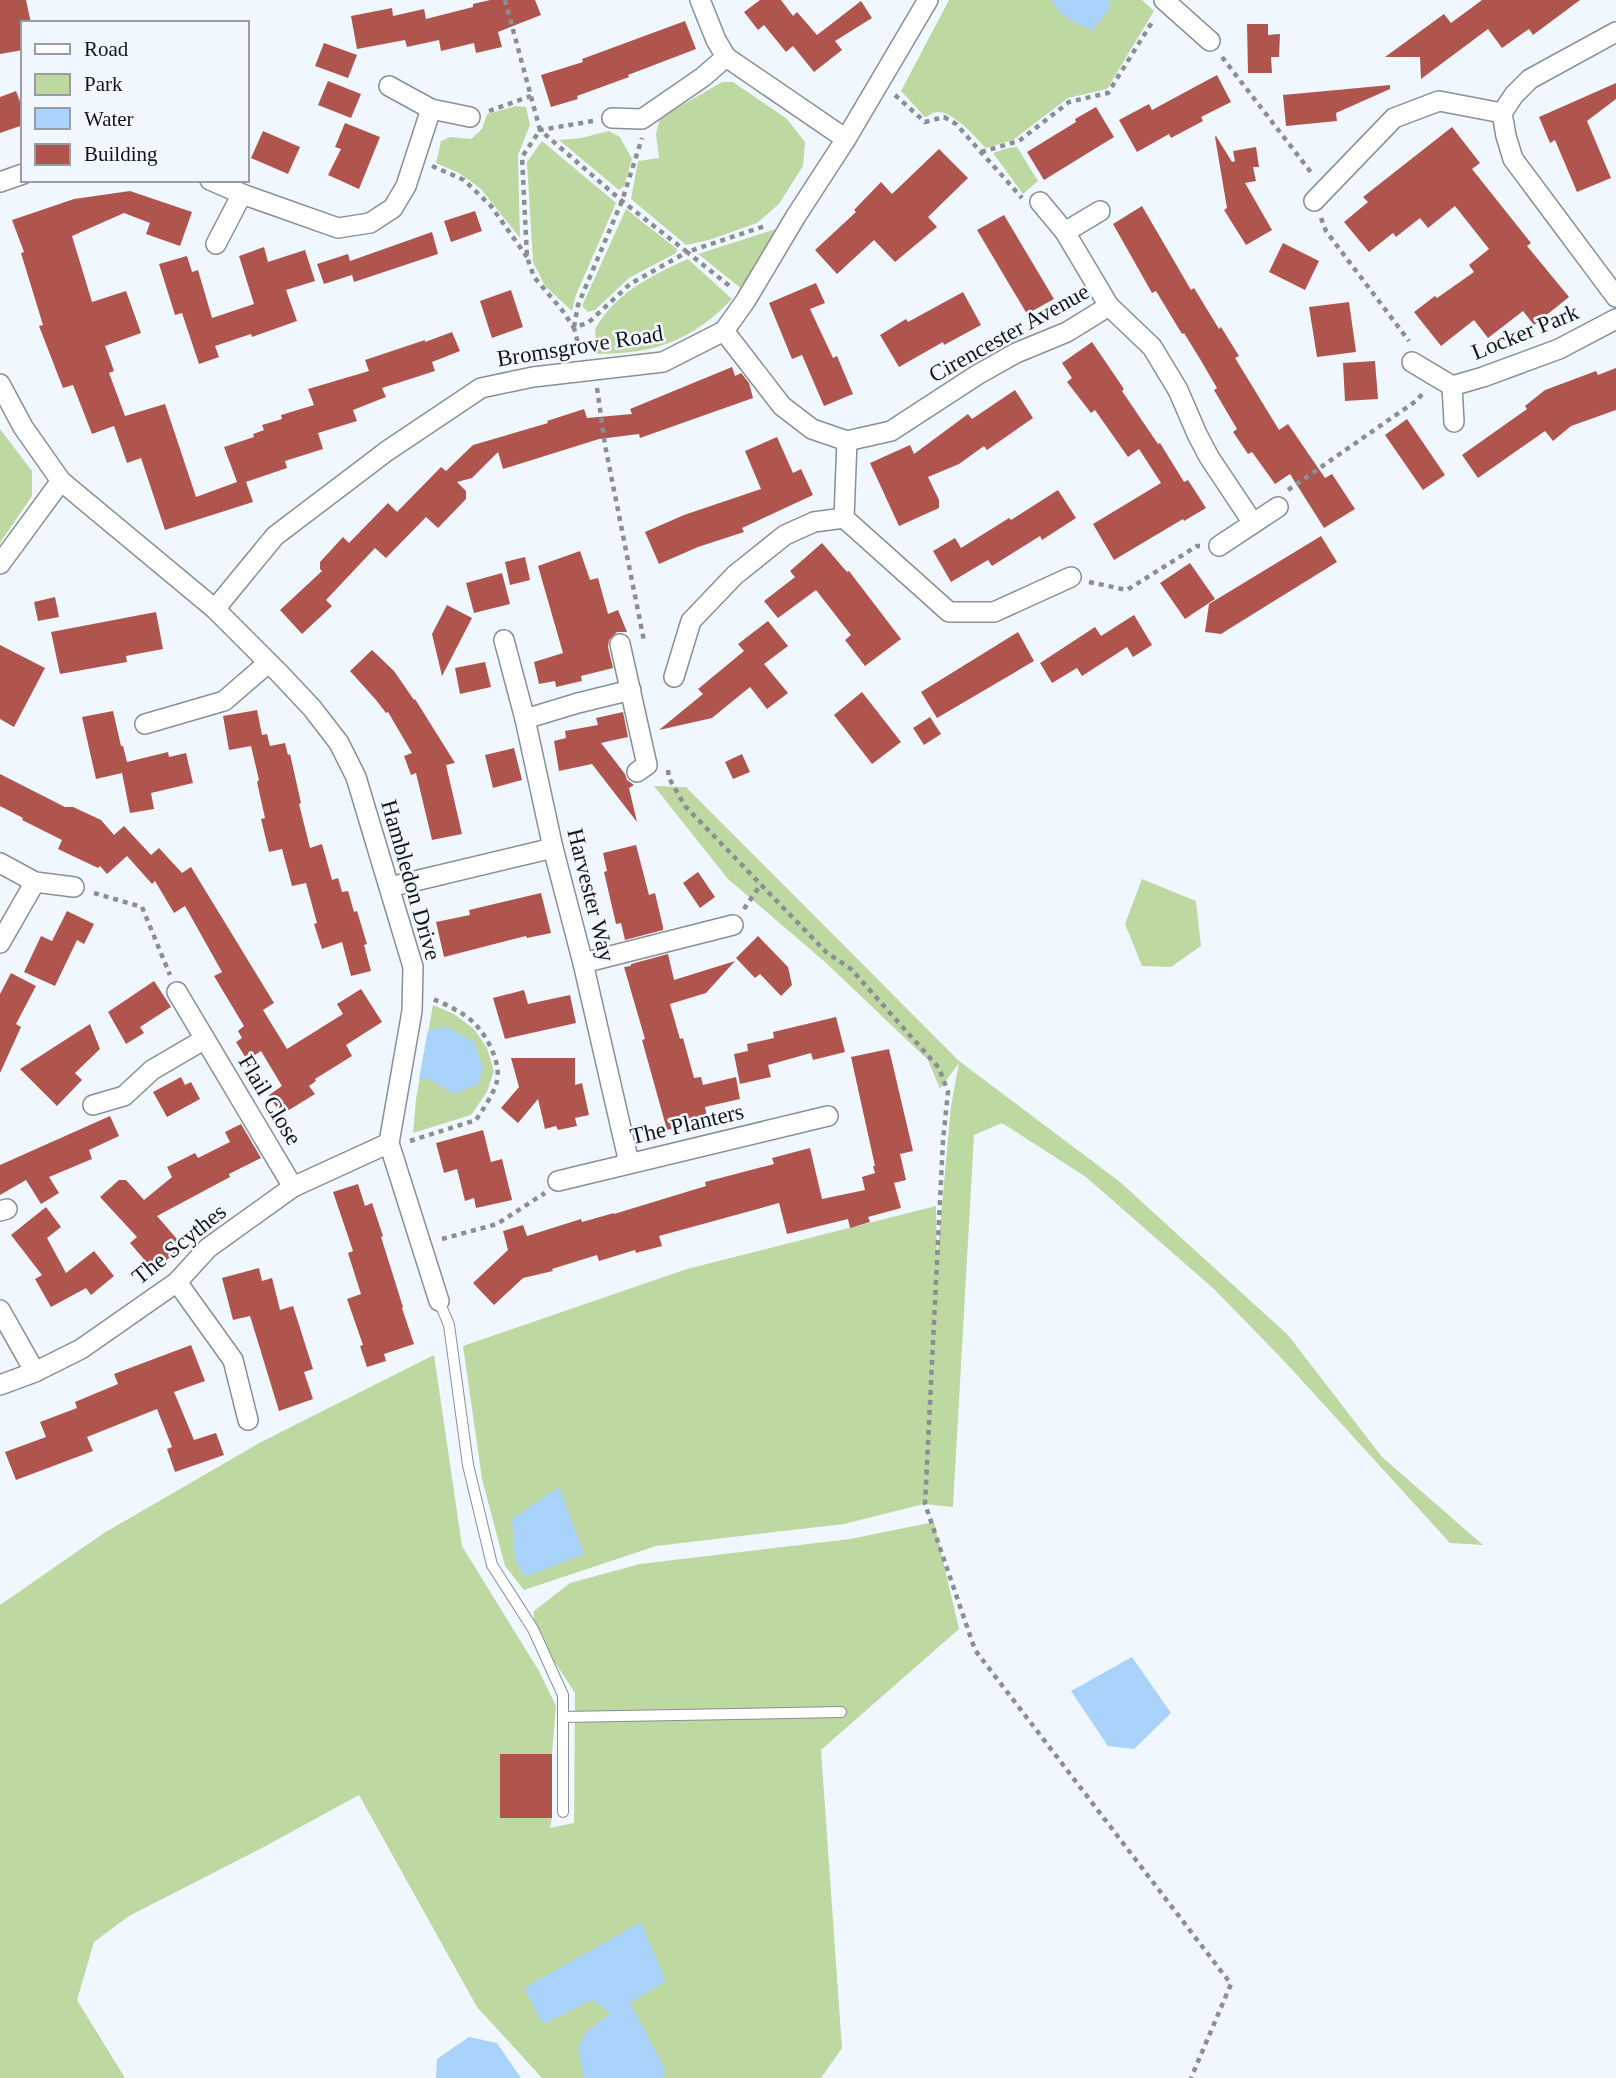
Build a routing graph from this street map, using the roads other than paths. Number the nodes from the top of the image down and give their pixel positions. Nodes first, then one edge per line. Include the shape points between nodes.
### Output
1 (700, 0) edge
2 (928, 0) edge
3 (1164, 0) edge
4 (1616, 32) edge
5 (1210, 41) road end
6 (726, 57) junction
7 (389, 86) dead end
8 (431, 108) junction
9 (1502, 113) junction
10 (470, 117) road end
11 (612, 118) road end
12 (846, 139) junction
13 (21, 175) edge
14 (0, 182) edge
15 (215, 182) edge
16 (242, 194) junction
17 (1319, 195) road end
18 (1040, 202) road end
19 (1100, 211) dead end
20 (1065, 232) junction
21 (216, 244) dead end
22 (1616, 297) edge
23 (1109, 306) junction
24 (1616, 319) edge
25 (724, 331) junction
26 (1412, 362) road end
27 (1445, 382) junction
28 (0, 384) edge
29 (1454, 422) dead end
30 (847, 441) junction
31 (61, 481) junction
32 (1278, 507) road end
33 (844, 518) junction
34 (1254, 523) junction
35 (1219, 546) road end
36 (0, 564) edge
37 (1071, 577) road end
38 (215, 610) junction
39 (504, 640) dead end
40 (620, 645) dead end
41 (268, 663) junction
42 (674, 677) dead end
43 (631, 690) junction
44 (525, 719) junction
45 (145, 724) dead end
46 (637, 772) dead end
47 (553, 848) junction
48 (0, 863) edge
49 (36, 882) junction
50 (74, 887) road end
51 (390, 887) junction
52 (733, 925) road end
53 (0, 943) edge
54 (583, 963) junction
55 (177, 992) road end
56 (205, 1039) junction
57 (93, 1105) dead end
58 (828, 1116) dead end
59 (390, 1145) junction
60 (629, 1163) junction
61 (558, 1181) road end
62 (293, 1186) junction
63 (177, 1282) junction
64 (439, 1301) joint
65 (0, 1310) edge
66 (34, 1372) junction
67 (0, 1385) edge
68 (248, 1420) dead end
69 (841, 1712) dead end
70 (563, 1717) junction
71 (563, 1812) dead end

1 - 6 street
2 - 12 street, Bromsgrove Road
3 - 5 street
4 - 9 street via 1530,79
6 - 11 street via 642,119
6 - 12 street
7 - 8 street
8 - 10 street
8 - 16 street via 406,186 393,208 370,223 338,228
9 - 17 street via 1439,101 1394,118
9 - 22 street via 1513,159
12 - 25 street, Bromsgrove Road
13 - 14 street
15 - 16 street
16 - 21 street
18 - 20 street
19 - 20 street
20 - 23 street
23 - 30 street, Cirencester Avenue via 1067,332 976,375 891,431
23 - 34 street, Cirencester Avenue via 1152,347 1209,457
24 - 27 street, Locker Park via 1559,349 1483,377
25 - 30 street via 782,406 813,429
25 - 38 street, Bromsgrove Road via 663,362 533,377 481,388 387,451 275,536
26 - 27 street
27 - 29 street, Locker Park
28 - 31 street, Hambledon Drive
30 - 33 street
31 - 36 street
31 - 38 street, Hambledon Drive
32 - 34 street
33 - 37 street via 949,612 994,612
33 - 42 street via 814,522 785,535 735,575 691,621
34 - 35 street
38 - 41 street, Hambledon Drive
39 - 44 street, Harvester Way
40 - 43 street
41 - 45 street via 224,701
41 - 51 street, Hambledon Drive via 339,743 356,777
43 - 44 street
43 - 46 street via 647,765
44 - 47 street, Harvester Way
47 - 51 street
47 - 54 street, Harvester Way
48 - 49 street
49 - 50 street
49 - 53 street
51 - 59 street, Hambledon Drive via 413,967 412,1011
52 - 54 street
54 - 60 street, Harvester Way
55 - 56 street, Flail Close
56 - 57 street via 152,1070 124,1096
56 - 62 street, Flail Close
58 - 60 street, The Planters
59 - 62 street, The Scythes
59 - 64 street, Hambledon Drive
60 - 61 street, The Planters
62 - 63 street, The Scythes via 208,1248
63 - 66 street, The Scythes via 81,1349
63 - 68 street via 233,1360
64 - 70 lane via 449,1325 468,1465 492,1565 533,1629 563,1695
65 - 66 street
66 - 67 street, The Scythes
69 - 70 lane
70 - 71 lane

